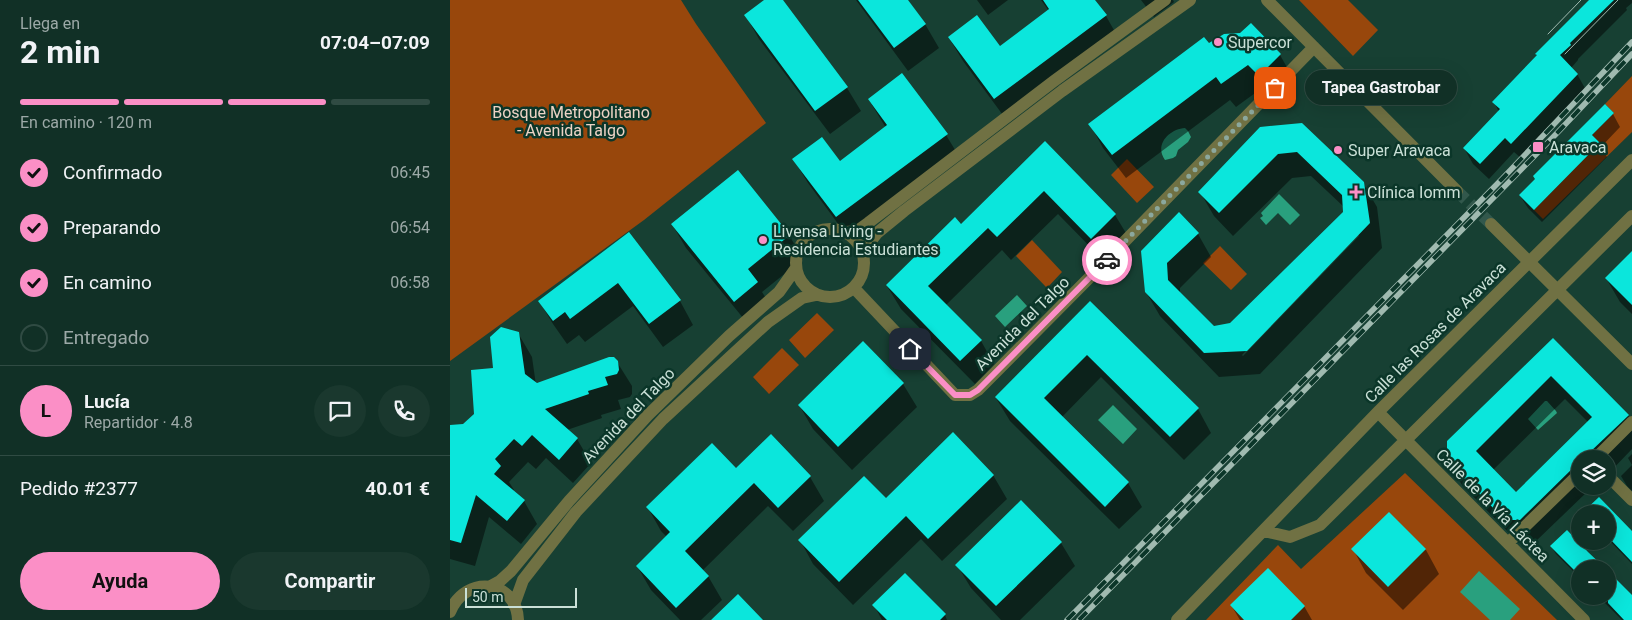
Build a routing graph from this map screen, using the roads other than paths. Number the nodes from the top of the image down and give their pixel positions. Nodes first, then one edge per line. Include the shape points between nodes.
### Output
1 (1165, 0) edge
2 (1190, 0) edge
3 (1266, 0) edge
4 (1314, 47) junction
5 (1632, 160) edge
6 (1457, 191) tunnel mouth
7 (1632, 216) edge
8 (1491, 224) tunnel mouth
9 (846, 232) junction
10 (863, 251) junction
11 (1529, 261) junction
12 (796, 268) junction
13 (854, 288) junction
14 (1557, 289) junction
15 (816, 295) junction
16 (1632, 364) edge
17 (1378, 412) junction
18 (1632, 422) edge
19 (1405, 440) junction
20 (1604, 450) edge
21 (1571, 482) edge
22 (1616, 484) edge
23 (1632, 500) edge
24 (1264, 531) junction
25 (1508, 543) junction
26 (489, 586) junction
27 (514, 605) junction
28 (450, 612) edge
29 (518, 620) edge
30 (1177, 620) edge
31 (1584, 620) edge

1 - 9 street via 868,223 857,231
2 - 10 street via 1062,91 920,199 877,233
3 - 4 street
4 - 6 street
4 - 13 street, Avenida del Talgo via 970,395 955,395
5 - 11 street, Calle las Rosas de Aravaca
7 - 14 street
8 - 11 street
9 - 10 street
9 - 12 street via 827,228 809,236 798,250
10 - 13 street via 864,271
11 - 14 street
11 - 17 street, Calle las Rosas de Aravaca
12 - 15 street via 806,288
12 - 26 street, Avenida del Talgo via 779,292 648,415 569,501 511,571
13 - 15 street via 836,297
14 - 16 street
14 - 19 street
15 - 27 street, Avenida del Talgo via 802,298 768,322 663,419 576,512 523,580
17 - 19 street, Calle de la Vía Láctea
17 - 24 street, Calle las Rosas de Aravaca
18 - 20 street
19 - 24 street via 1320,525 1290,537
19 - 25 street, Calle de la Vía Láctea
21 - 25 street
22 - 23 street
24 - 30 street, Calle las Rosas de Aravaca
25 - 31 street, Calle de la Vía Láctea
26 - 27 street via 503,593
26 - 28 street, Avenida del Talgo via 465,592
27 - 29 street

